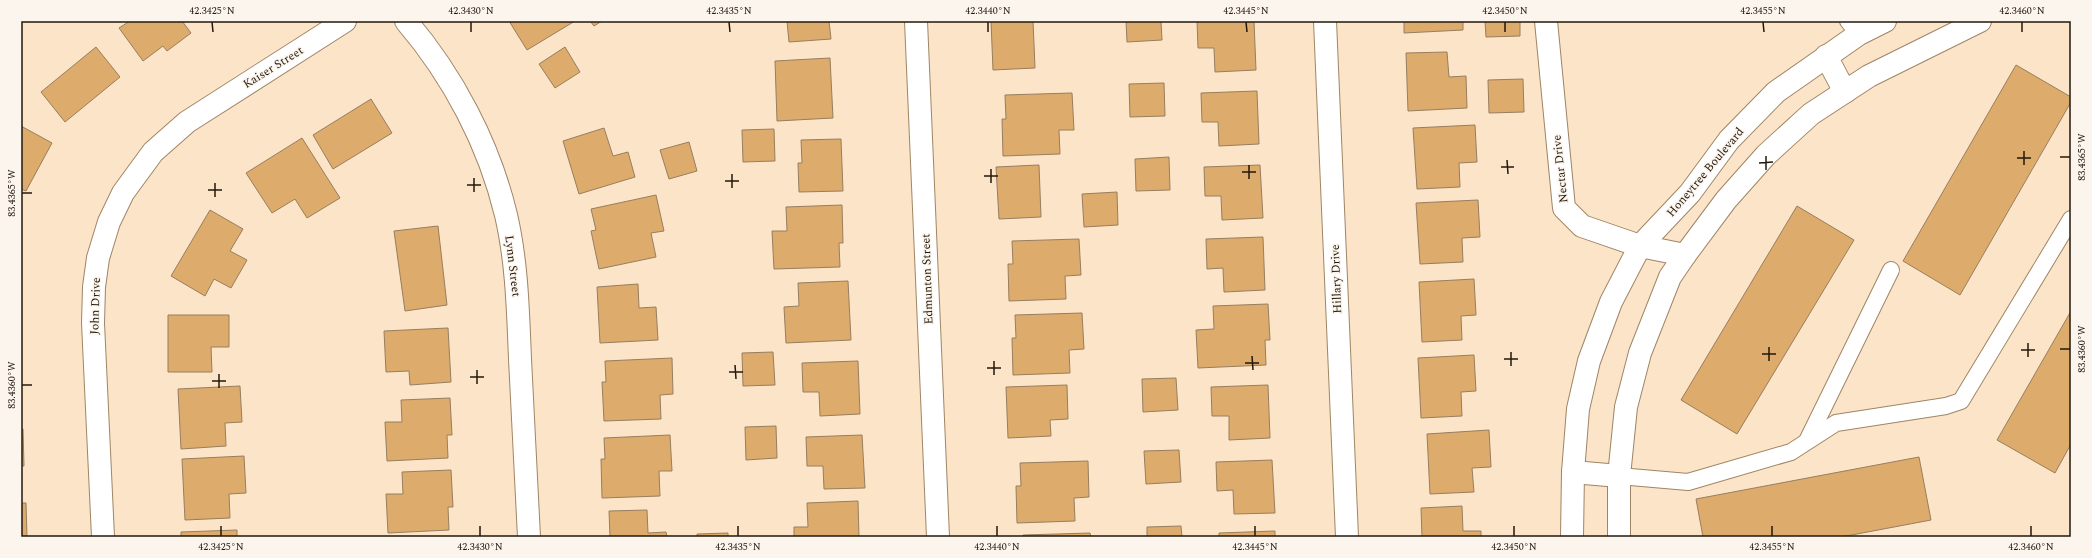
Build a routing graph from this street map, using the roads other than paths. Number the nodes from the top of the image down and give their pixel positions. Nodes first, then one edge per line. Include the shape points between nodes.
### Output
1 (345, 21) edge
2 (406, 21) edge
3 (916, 21) edge
4 (1325, 21) edge
5 (1546, 21) edge
6 (1885, 21) edge
7 (1980, 21) edge
8 (1854, 28) edge
9 (1826, 56) junction
10 (1845, 92) junction
11 (201, 112) joint
12 (2071, 219) edge
13 (1640, 246) junction
14 (1685, 255) junction
15 (1891, 270) dead end
16 (1806, 442) junction
17 (1573, 472) junction
18 (1619, 476) junction
19 (103, 537) edge
20 (529, 537) edge
21 (938, 537) edge
22 (1347, 537) edge
23 (1572, 537) edge
24 (1619, 537) edge

1 - 11 street, Kaiser Street
2 - 20 street, Lynn Street via 450,80 469,115 506,215 516,272
3 - 21 street, Edmunton Street
4 - 22 street, Hillary Drive
5 - 13 street, Nectar Drive via 1564,208 1582,226
6 - 8 street, Honeytree Boulevard
7 - 10 street via 1869,76
8 - 9 street, Honeytree Boulevard
9 - 10 street
9 - 13 street, Honeytree Boulevard via 1776,92 1729,140 1690,193
10 - 14 street via 1811,114 1766,155 1726,200
11 - 19 street, John Drive via 153,152 123,193 109,222 98,258 93,323
12 - 16 lane via 1961,401 1946,406 1836,423
13 - 14 street, Nectar Drive
13 - 17 street, Honeytree Boulevard via 1611,302 1590,361 1578,409
14 - 18 street via 1670,277 1640,354 1626,407
15 - 16 lane
16 - 18 lane via 1791,452 1688,482
17 - 18 street
17 - 23 street, Honeytree Boulevard
18 - 24 street

